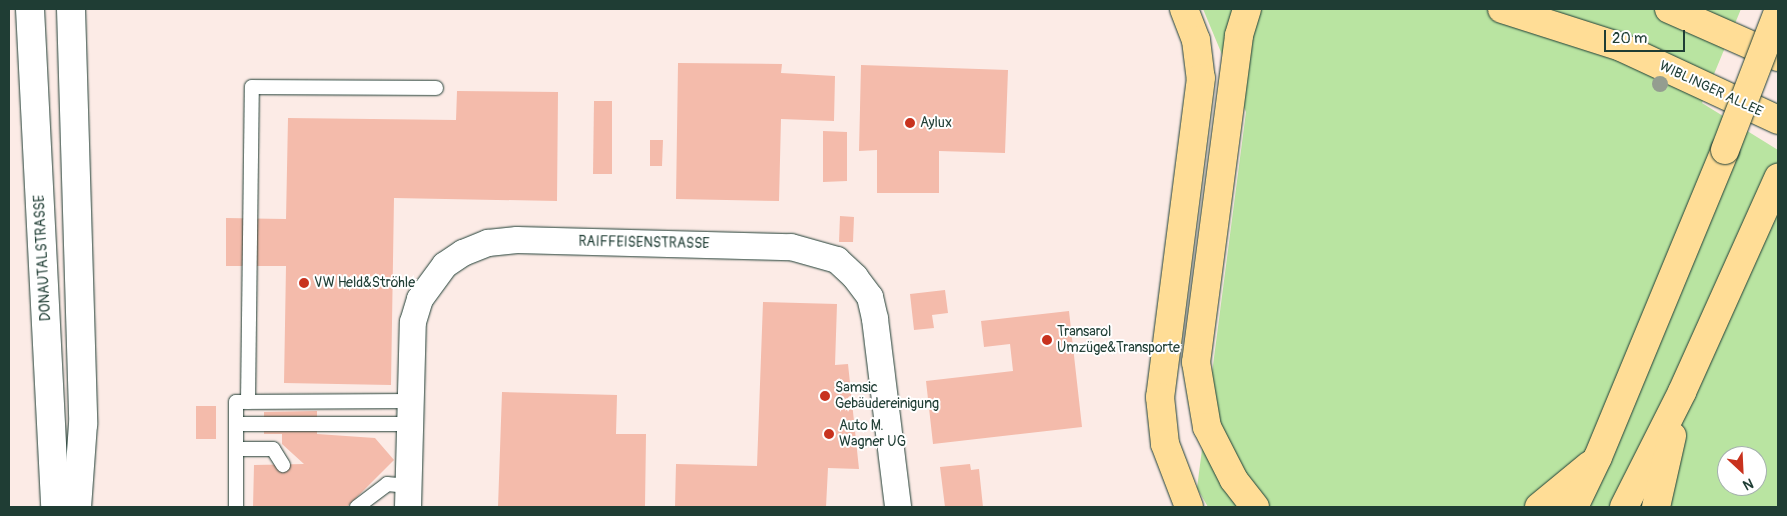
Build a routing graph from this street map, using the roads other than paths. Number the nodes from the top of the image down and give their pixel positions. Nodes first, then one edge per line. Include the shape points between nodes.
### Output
1 (30, 9) edge
2 (71, 9) edge
3 (86, 9) edge
4 (1184, 9) edge
5 (1247, 9) edge
6 (1502, 9) edge
7 (1669, 9) edge
8 (1778, 12) edge
9 (73, 54) junction
10 (1778, 57) edge
11 (436, 88) dead end
12 (1778, 120) edge
13 (1777, 180) edge
14 (1682, 392) junction
15 (248, 402) junction
16 (410, 413) junction
17 (236, 424) junction
18 (237, 449) junction
19 (1598, 457) junction
20 (283, 465) dead end
21 (409, 497) edge
22 (55, 507) edge
23 (77, 507) edge
24 (236, 507) edge
25 (357, 507) edge
26 (898, 507) edge
27 (1188, 507) edge
28 (1255, 507) edge
29 (1539, 507) edge
30 (1574, 507) edge
31 (1624, 507) edge
32 (1656, 507) edge

1 - 22 main road, DONAUTALSTRASSE
2 - 9 main road
3 - 9 main road via 76,32
4 - 27 main road via 1196,40 1201,78 1160,396 1165,444
5 - 28 main road via 1239,36 1196,362 1207,427 1234,480
6 - 12 main road, WIBLINGER ALLEE via 1621,47
7 - 10 main road
8 - 19 main road, bridge
9 - 23 main road via 83,424
11 - 15 lane via 252,87
13 - 14 main road
14 - 31 main road
14 - 32 main road
15 - 16 lane
15 - 17 lane via 236,402
16 - 17 lane
16 - 21 street, RAIFFEISENSTRASSE
16 - 26 street, RAIFFEISENSTRASSE via 413,322 420,299 445,266 463,253 488,243 518,240 791,246 837,260 870,297 880,348
17 - 18 lane
18 - 20 lane via 273,449
18 - 24 lane
19 - 29 main road
19 - 30 main road
21 - 25 lane via 387,484

